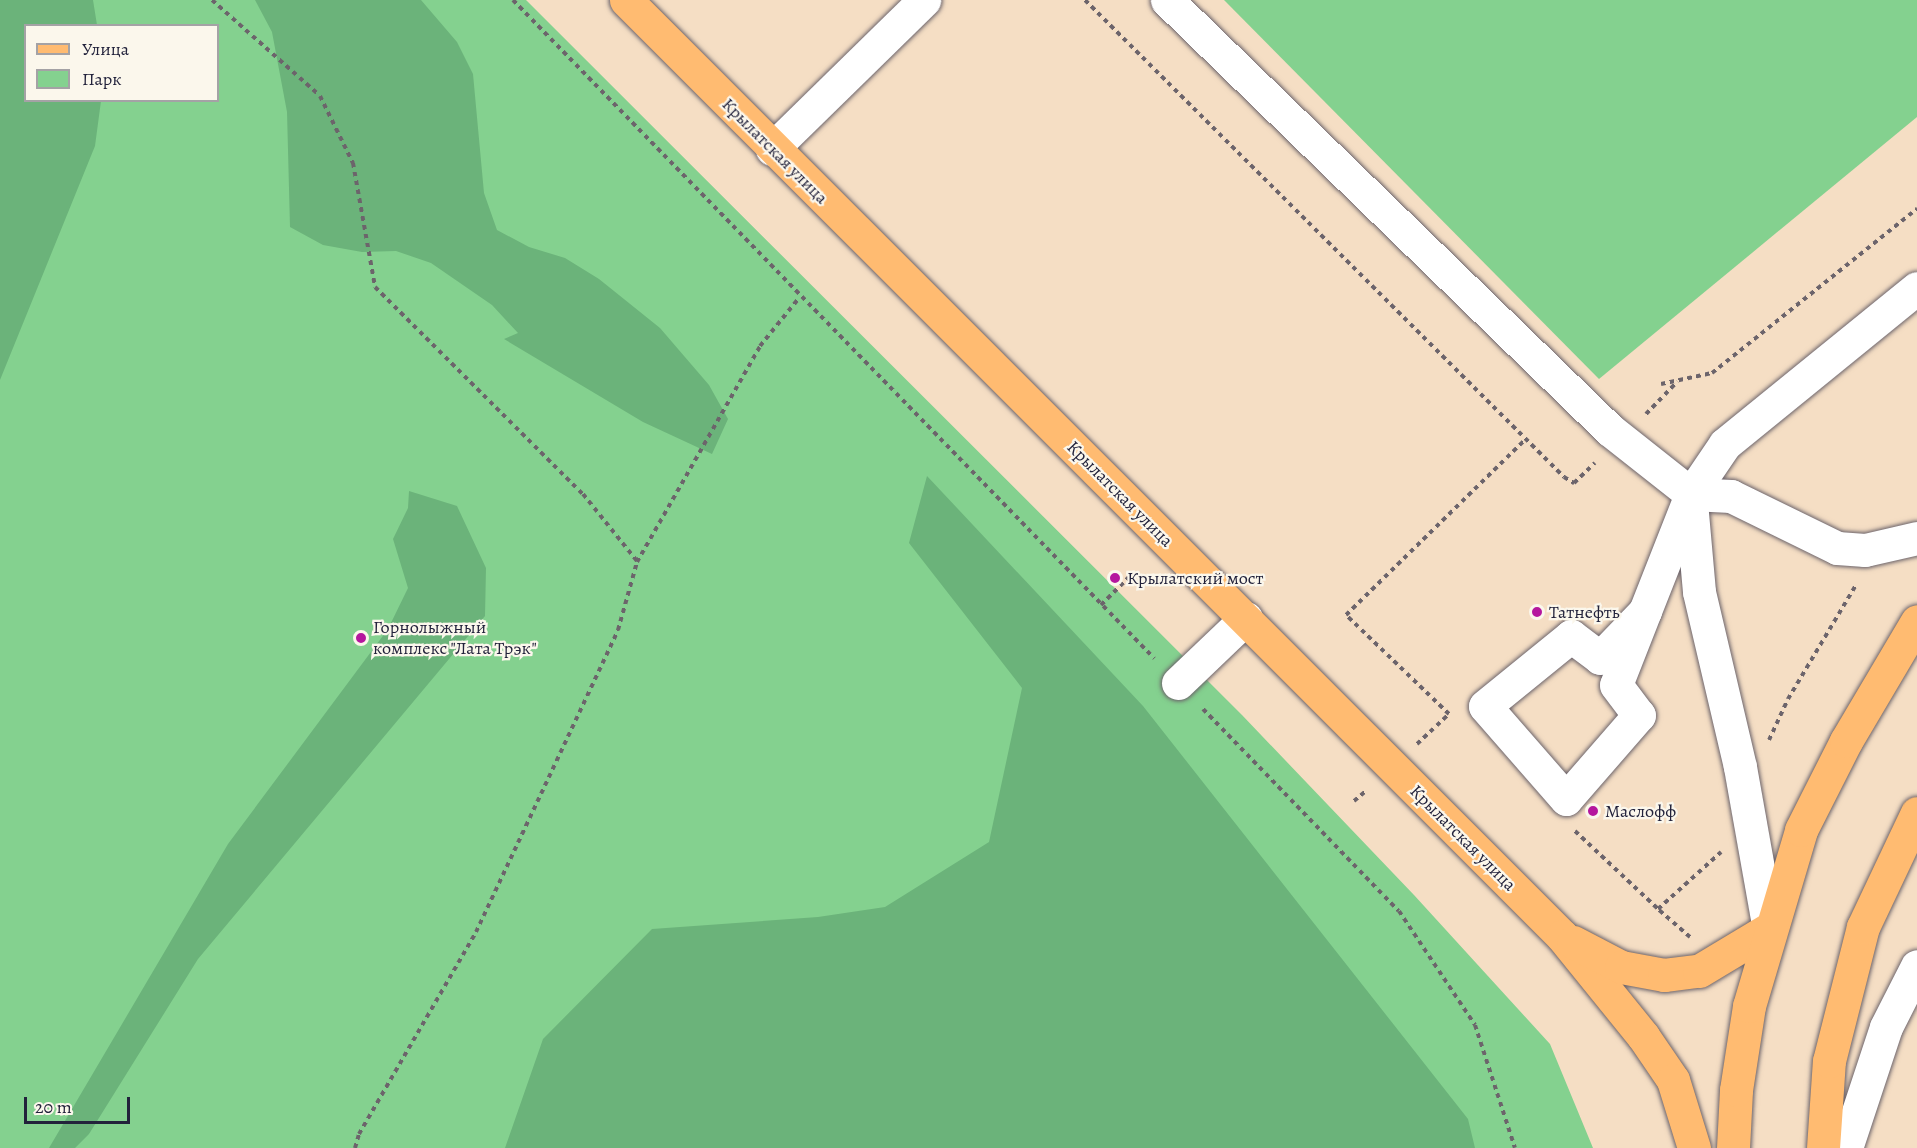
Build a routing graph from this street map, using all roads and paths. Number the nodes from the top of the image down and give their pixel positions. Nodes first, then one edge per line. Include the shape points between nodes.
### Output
1 (212, 0) edge
2 (513, 0) edge
3 (626, 0) edge
4 (924, 0) edge
5 (1085, 0) edge
6 (1167, 0) edge
7 (772, 149) junction
8 (1917, 209) edge
9 (1917, 288) edge
10 (799, 298) junction
11 (1661, 384) dead end
12 (1525, 440) junction
13 (1564, 477) dead end
14 (1691, 494) junction
15 (1917, 538) edge
16 (637, 561) junction
17 (1130, 576) dead end
18 (1859, 580) dead end
19 (1101, 605) junction
20 (1645, 611) junction
21 (1246, 618) junction
22 (1917, 621) edge
23 (1178, 683) junction
24 (1417, 744) dead end
25 (1765, 750) dead end
26 (1917, 813) edge
27 (1725, 848) dead end
28 (1769, 929) junction
29 (1562, 936) junction
30 (1697, 944) dead end
31 (1917, 966) edge
32 (355, 1148) edge
33 (1515, 1148) edge
34 (1694, 1148) edge
35 (1733, 1148) edge
36 (1823, 1148) edge
37 (1846, 1148) edge

1 - 16 path via 320,96 353,163 375,287 583,494
2 - 10 path
3 - 7 main road, Крылатская улица
4 - 7 street
5 - 12 path
6 - 14 street via 1610,430
7 - 21 main road, Крылатская улица
8 - 11 path via 1712,373
9 - 14 street via 1725,444
10 - 16 path via 760,346
10 - 19 path
12 - 13 path
12 - 24 path via 1346,615 1449,714
14 - 15 street via 1731,496 1837,548 1866,550
14 - 20 street
14 - 28 street via 1699,592 1740,767
16 - 32 path via 618,630 476,932 359,1134
17 - 19 path
18 - 25 path via 1788,699
19 - 23 path
20 - 20 street via 1600,658 1572,636 1485,706 1566,799 1639,716 1616,685
21 - 23 street
21 - 29 main road, Крылатская улица
22 - 28 main road via 1846,741 1801,830
23 - 33 path via 1399,911 1475,1025
26 - 36 main road via 1863,927 1829,1061
27 - 30 path via 1658,909
28 - 29 main road via 1699,971 1664,975 1621,967
28 - 35 main road via 1749,1006 1736,1090
29 - 34 main road, Крылатская улица via 1643,1036 1673,1080
31 - 37 street via 1886,1027

